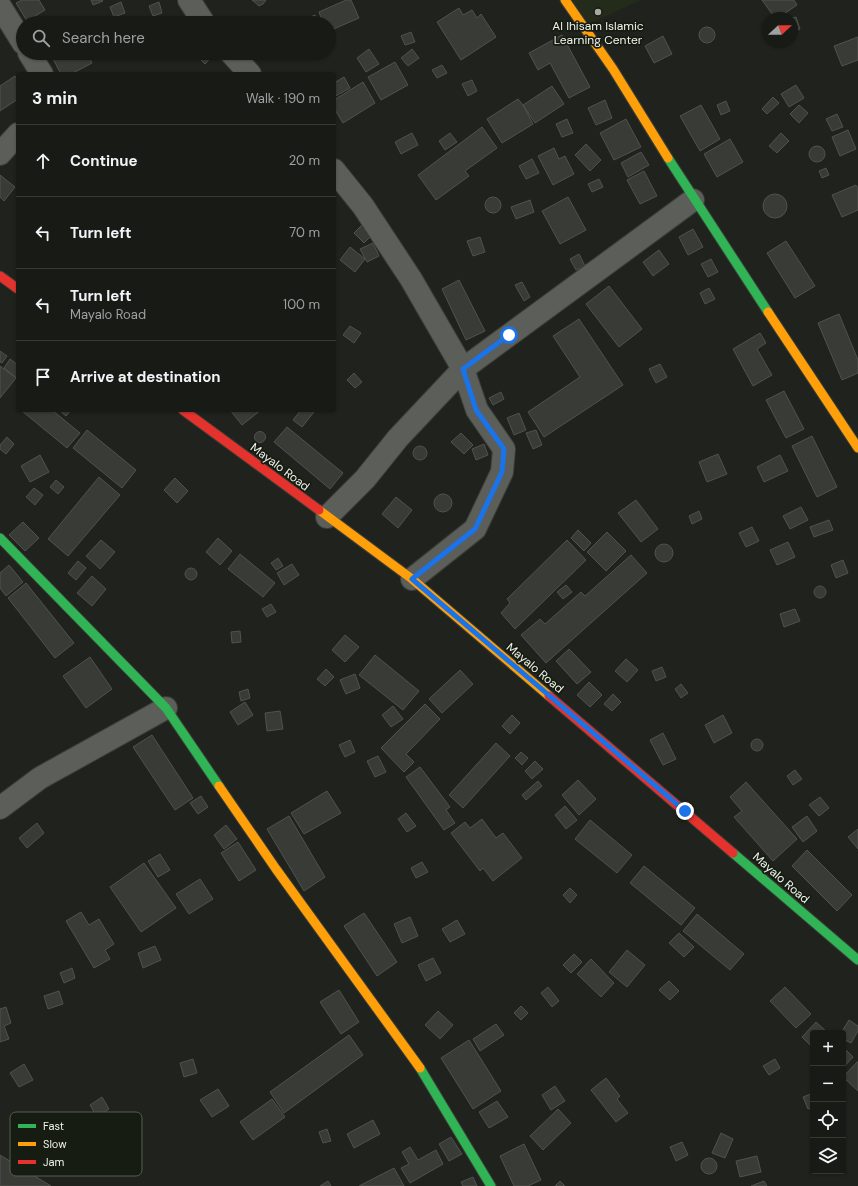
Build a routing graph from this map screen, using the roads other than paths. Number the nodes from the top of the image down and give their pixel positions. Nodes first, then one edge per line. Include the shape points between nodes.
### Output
1 (189, 0) edge
2 (565, 0) edge
3 (0, 6) edge
4 (199, 16) edge
5 (16, 32) edge
6 (33, 60) edge
7 (237, 60) edge
8 (41, 72) edge
9 (248, 72) edge
10 (16, 136) edge
11 (0, 154) edge
12 (336, 172) edge
13 (693, 200) junction
14 (0, 276) edge
15 (16, 288) edge
16 (463, 369) junction
17 (186, 412) edge
18 (858, 448) edge
19 (327, 517) junction
20 (0, 538) edge
21 (412, 579) junction
22 (166, 708) junction
23 (0, 808) edge
24 (858, 960) edge
25 (491, 1186) edge

1 - 4 street
2 - 13 street via 614,68
3 - 5 street
6 - 8 street
7 - 9 street
10 - 11 street
12 - 16 street via 363,206 411,279
13 - 16 street
13 - 18 street
14 - 15 street
16 - 19 street via 398,438 365,479
16 - 21 street via 476,410 504,449 502,472 475,529
17 - 19 street, Mayalo Road
19 - 21 street, Mayalo Road
20 - 22 street
21 - 24 street, Mayalo Road
22 - 23 street via 40,778
22 - 25 street via 276,869 428,1079

